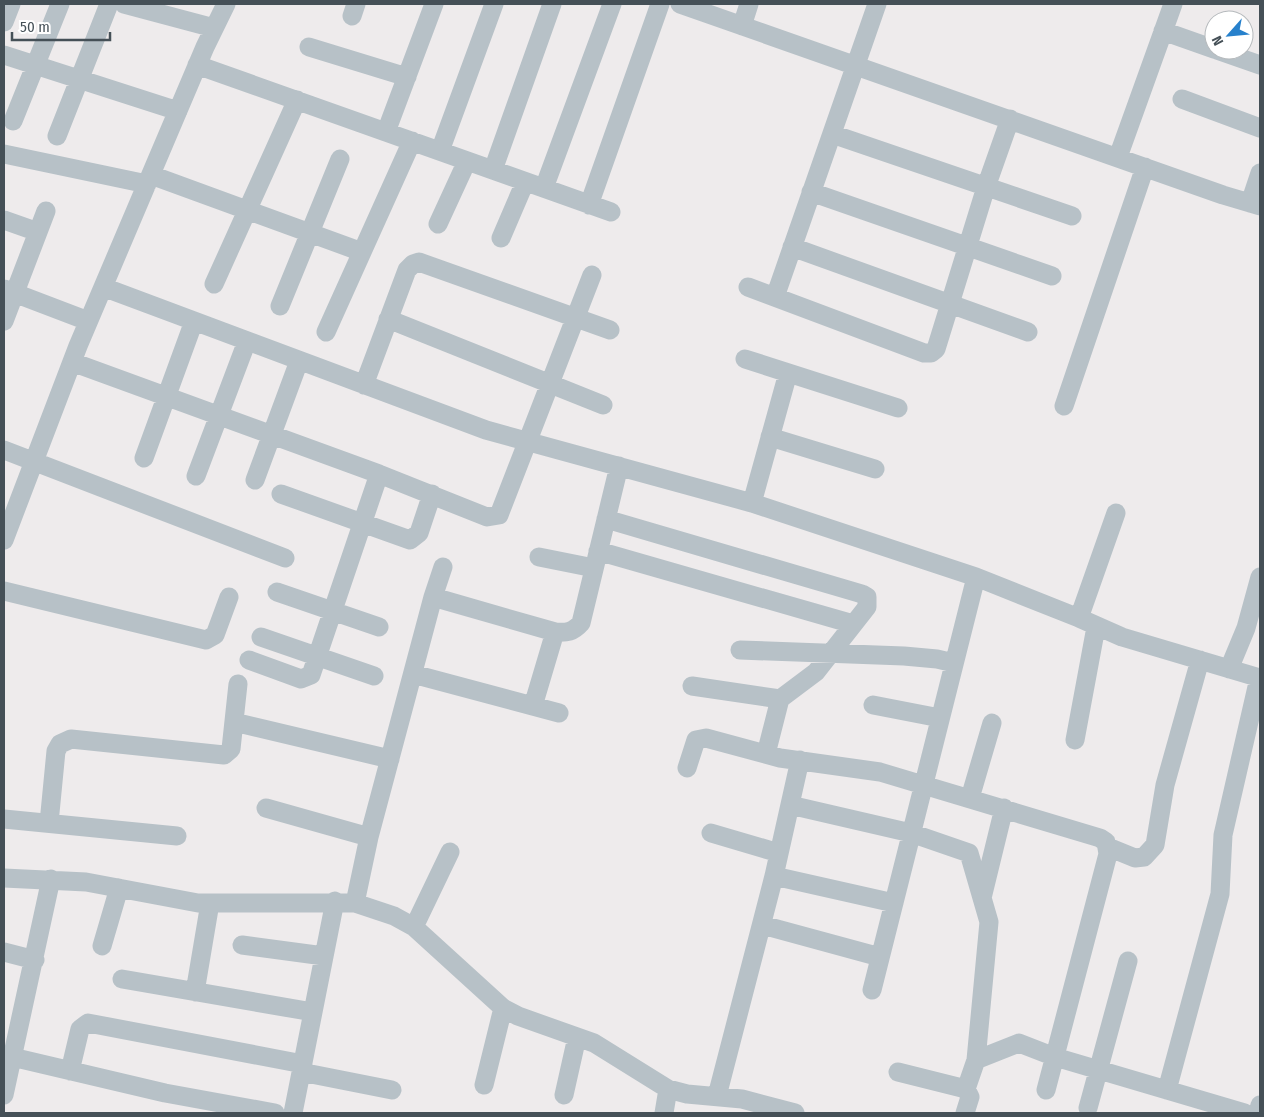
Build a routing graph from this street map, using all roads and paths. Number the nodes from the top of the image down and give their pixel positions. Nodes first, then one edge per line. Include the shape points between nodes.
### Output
1 (11, 4) edge
2 (60, 4) edge
3 (109, 4) edge
4 (124, 4) edge
5 (226, 4) edge
6 (434, 4) edge
7 (494, 4) edge
8 (552, 4) edge
9 (612, 4) edge
10 (660, 4) edge
11 (680, 4) edge
12 (749, 4) edge
13 (877, 4) edge
14 (1173, 4) edge
15 (4, 22) edge
16 (742, 26) junction
17 (214, 28) junction
18 (1164, 31) junction
19 (1204, 45) edge
20 (310, 47) dead end
21 (4, 55) edge
22 (1246, 60) edge
23 (198, 65) junction
24 (1260, 65) edge
25 (35, 66) junction
26 (856, 66) junction
27 (407, 77) junction
28 (79, 80) junction
29 (1182, 99) dead end
30 (297, 100) junction
31 (178, 112) junction
32 (1010, 119) junction
33 (13, 121) dead end
34 (1260, 128) edge
35 (386, 132) junction
36 (832, 134) junction
37 (57, 136) dead end
38 (412, 141) junction
39 (440, 151) junction
40 (4, 154) edge
41 (1118, 157) junction
42 (340, 159) dead end
43 (467, 161) junction
44 (1145, 167) junction
45 (493, 170) junction
46 (1260, 173) edge
47 (149, 179) junction
48 (525, 182) junction
49 (986, 187) junction
50 (544, 188) junction
51 (812, 192) junction
52 (589, 204) junction
53 (1255, 205) edge
54 (247, 210) junction
55 (46, 211) dead end
56 (611, 212) dead end
57 (1072, 216) dead end
58 (4, 220) edge
59 (438, 224) dead end
60 (38, 232) junction
61 (310, 234) junction
62 (501, 238) dead end
63 (792, 247) junction
64 (968, 247) junction
65 (362, 252) junction
66 (592, 275) dead end
67 (1052, 276) dead end
68 (214, 284) dead end
69 (103, 287) junction
70 (748, 287) dead end
71 (9, 291) edge
72 (775, 297) junction
73 (950, 303) junction
74 (280, 306) dead end
75 (577, 318) junction
76 (388, 319) junction
77 (4, 321) edge
78 (88, 321) junction
79 (194, 321) junction
80 (610, 330) dead end
81 (326, 332) dead end
82 (1028, 332) dead end
83 (247, 341) junction
84 (745, 359) dead end
85 (299, 361) junction
86 (72, 362) junction
87 (788, 373) junction
88 (550, 384) junction
89 (364, 385) junction
90 (167, 396) junction
91 (603, 405) dead end
92 (1064, 406) dead end
93 (898, 408) dead end
94 (219, 415) junction
95 (272, 434) junction
96 (770, 437) junction
97 (527, 441) junction
98 (4, 450) edge
99 (144, 458) dead end
100 (33, 463) junction
101 (619, 466) junction
102 (875, 468) dead end
103 (379, 474) junction
104 (196, 476) dead end
105 (255, 480) dead end
106 (281, 494) dead end
107 (432, 494) junction
108 (752, 503) junction
109 (1116, 513) dead end
110 (606, 519) junction
111 (363, 524) junction
112 (4, 540) edge
113 (539, 557) dead end
114 (285, 558) dead end
115 (596, 560) junction
116 (443, 568) dead end
117 (976, 577) junction
118 (1260, 577) edge
119 (4, 591) edge
120 (277, 592) dead end
121 (229, 597) dead end
122 (433, 597) junction
123 (333, 611) junction
124 (1079, 618) junction
125 (853, 624) junction
126 (379, 627) dead end
127 (1096, 627) junction
128 (555, 632) junction
129 (260, 637) dead end
130 (740, 650) dead end
131 (831, 652) junction
132 (317, 656) junction
133 (249, 660) dead end
134 (1200, 660) junction
135 (954, 663) junction
136 (1229, 669) junction
137 (413, 674) junction
138 (374, 676) dead end
139 (1260, 678) edge
140 (238, 684) dead end
141 (692, 686) dead end
142 (780, 698) junction
143 (872, 705) dead end
144 (533, 706) junction
145 (559, 713) dead end
146 (940, 718) junction
147 (234, 722) junction
148 (992, 723) dead end
149 (1075, 740) dead end
150 (766, 754) junction
151 (390, 759) junction
152 (800, 760) junction
153 (687, 768) dead end
154 (924, 784) junction
155 (970, 798) junction
156 (790, 805) junction
157 (266, 808) dead end
158 (1004, 808) junction
159 (4, 819) edge
160 (49, 823) junction
161 (711, 832) dead end
162 (911, 833) junction
163 (178, 836) dead end
164 (369, 837) junction
165 (1108, 847) junction
166 (450, 852) dead end
167 (779, 853) junction
168 (774, 876) junction
169 (4, 878) edge
170 (51, 879) junction
171 (119, 888) junction
172 (982, 899) junction
173 (335, 901) junction
174 (210, 903) junction
175 (355, 903) junction
176 (894, 903) junction
177 (762, 925) junction
178 (414, 927) junction
179 (242, 945) dead end
180 (102, 946) dead end
181 (4, 952) edge
182 (324, 956) junction
183 (880, 957) junction
184 (35, 960) junction
185 (1128, 961) dead end
186 (122, 979) dead end
187 (872, 990) dead end
188 (195, 992) junction
189 (503, 1008) junction
190 (313, 1012) junction
191 (577, 1037) junction
192 (12, 1057) junction
193 (1055, 1057) junction
194 (976, 1060) junction
195 (302, 1068) junction
196 (1098, 1070) junction
197 (70, 1071) junction
198 (898, 1072) dead end
199 (484, 1086) dead end
200 (668, 1089) junction
201 (966, 1089) junction
202 (392, 1090) dead end
203 (1046, 1090) dead end
204 (1167, 1090) junction
205 (564, 1095) dead end
206 (4, 1096) edge
207 (717, 1096) junction
208 (1260, 1105) edge
209 (1088, 1108) dead end
210 (275, 1113) edge
211 (293, 1113) edge
212 (664, 1113) edge
213 (795, 1113) edge
214 (965, 1113) edge
215 (1245, 1113) edge
216 (1258, 1113) edge

1 - 15 street
2 - 25 street
3 - 28 street
4 - 17 street
5 - 17 street
6 - 27 street
7 - 39 street
8 - 45 street
9 - 50 street
10 - 52 street
11 - 16 street
12 - 16 street
13 - 26 street
14 - 18 street
16 - 26 street
17 - 23 street
18 - 19 street
18 - 41 street
20 - 27 street
21 - 25 street
22 - 24 street
23 - 30 street
23 - 31 street
25 - 28 street
25 - 33 street
26 - 32 street
26 - 36 street
27 - 35 street
28 - 31 street
28 - 37 street
29 - 34 street
30 - 35 street
30 - 54 street
31 - 47 street
32 - 41 street
32 - 49 street
35 - 38 street
36 - 49 street
36 - 51 street
38 - 39 street
38 - 65 street
39 - 43 street
40 - 47 street
41 - 44 street
42 - 61 street
43 - 45 street
43 - 59 street
44 - 53 street
44 - 92 street
45 - 48 street
46 - 53 street
47 - 54 street
47 - 69 street
48 - 50 street
48 - 62 street
49 - 57 street
49 - 64 street
50 - 52 street
51 - 63 street
51 - 64 street
52 - 56 street
54 - 61 street
54 - 68 street
55 - 60 street
58 - 60 street
60 - 71 street
61 - 65 street
61 - 74 street
63 - 72 street
63 - 73 street
64 - 67 street
64 - 73 street
65 - 81 street
66 - 75 street
69 - 78 street
69 - 79 street
70 - 72 street
71 - 77 street
71 - 78 street
72 - 73 street via 924,353 936,349
73 - 82 street
75 - 76 street via 419,262 407,270
75 - 80 street
75 - 88 street
76 - 88 street
76 - 89 street
78 - 86 street
79 - 83 street
79 - 90 street
83 - 85 street
83 - 94 street
84 - 87 street
85 - 89 street
85 - 95 street
86 - 90 street
86 - 100 street
87 - 93 street
87 - 96 street
88 - 91 street
88 - 97 street
89 - 97 street via 486,430
90 - 94 street
90 - 99 street
94 - 95 street
94 - 104 street
95 - 103 street
95 - 105 street
96 - 102 street
96 - 108 street
97 - 101 street
97 - 107 street via 502,511 495,518
98 - 100 street
100 - 112 street
100 - 114 street
101 - 108 street
101 - 110 street
103 - 107 street
103 - 111 street
106 - 111 street
107 - 111 street via 416,538 410,540
108 - 117 street
109 - 124 street
110 - 115 street
110 - 125 street via 862,594 867,597 867,607
111 - 123 street
113 - 115 street
115 - 125 street
115 - 128 street via 581,624 569,633
116 - 122 street
117 - 124 street
117 - 135 street
118 - 136 street via 1246,628
119 - 121 street via 206,640 215,635
120 - 123 street
122 - 128 street
122 - 137 street
123 - 126 street
123 - 132 street
124 - 127 street
125 - 131 street
127 - 134 street
127 - 149 street
128 - 144 street
129 - 132 street
130 - 131 street
131 - 135 street via 923,657
131 - 142 street via 816,672
132 - 133 street via 311,675 301,679
132 - 138 street
134 - 136 street
134 - 165 street via 1165,786 1155,845 1144,857 1135,858
135 - 146 street
136 - 139 street
137 - 144 street
137 - 151 street
139 - 204 street via 1223,835 1220,894
140 - 147 street
141 - 142 street
142 - 150 street
143 - 146 street
144 - 145 street
146 - 154 street
147 - 151 street
147 - 160 street via 231,749 224,755 66,740 56,751
148 - 155 street
150 - 152 street
150 - 153 street via 700,738 694,744
151 - 164 street
152 - 154 street via 862,768
152 - 156 street
154 - 155 street
154 - 162 street
155 - 158 street
156 - 162 street
156 - 167 street
157 - 164 street
158 - 165 street via 1100,838
158 - 172 street
159 - 160 street
160 - 163 street
161 - 167 street
162 - 172 street via 969,853
162 - 176 street
164 - 175 street
165 - 193 street
166 - 178 street
167 - 168 street
168 - 176 street
168 - 177 street
169 - 170 street
170 - 171 street
170 - 184 street
171 - 174 street
171 - 180 street
172 - 194 street via 989,922
173 - 174 street
173 - 175 street
173 - 182 street
174 - 188 street
175 - 178 street via 394,916
176 - 183 street
177 - 183 street
177 - 207 street
178 - 189 street
179 - 182 street
181 - 184 street
182 - 190 street
183 - 187 street
184 - 192 street
185 - 196 street
186 - 188 street
188 - 190 street
189 - 191 street
189 - 199 street
190 - 195 street
191 - 200 street via 608,1051
191 - 205 street
192 - 197 street
192 - 206 street
193 - 194 street via 1020,1044
193 - 196 street
193 - 203 street
194 - 201 street
195 - 197 street via 88,1024 80,1029
195 - 202 street
195 - 211 street
196 - 204 street
196 - 209 street
197 - 210 street
198 - 201 street
200 - 207 street
200 - 212 street
201 - 214 street via 970,1097
204 - 215 street
207 - 213 street
208 - 216 street

